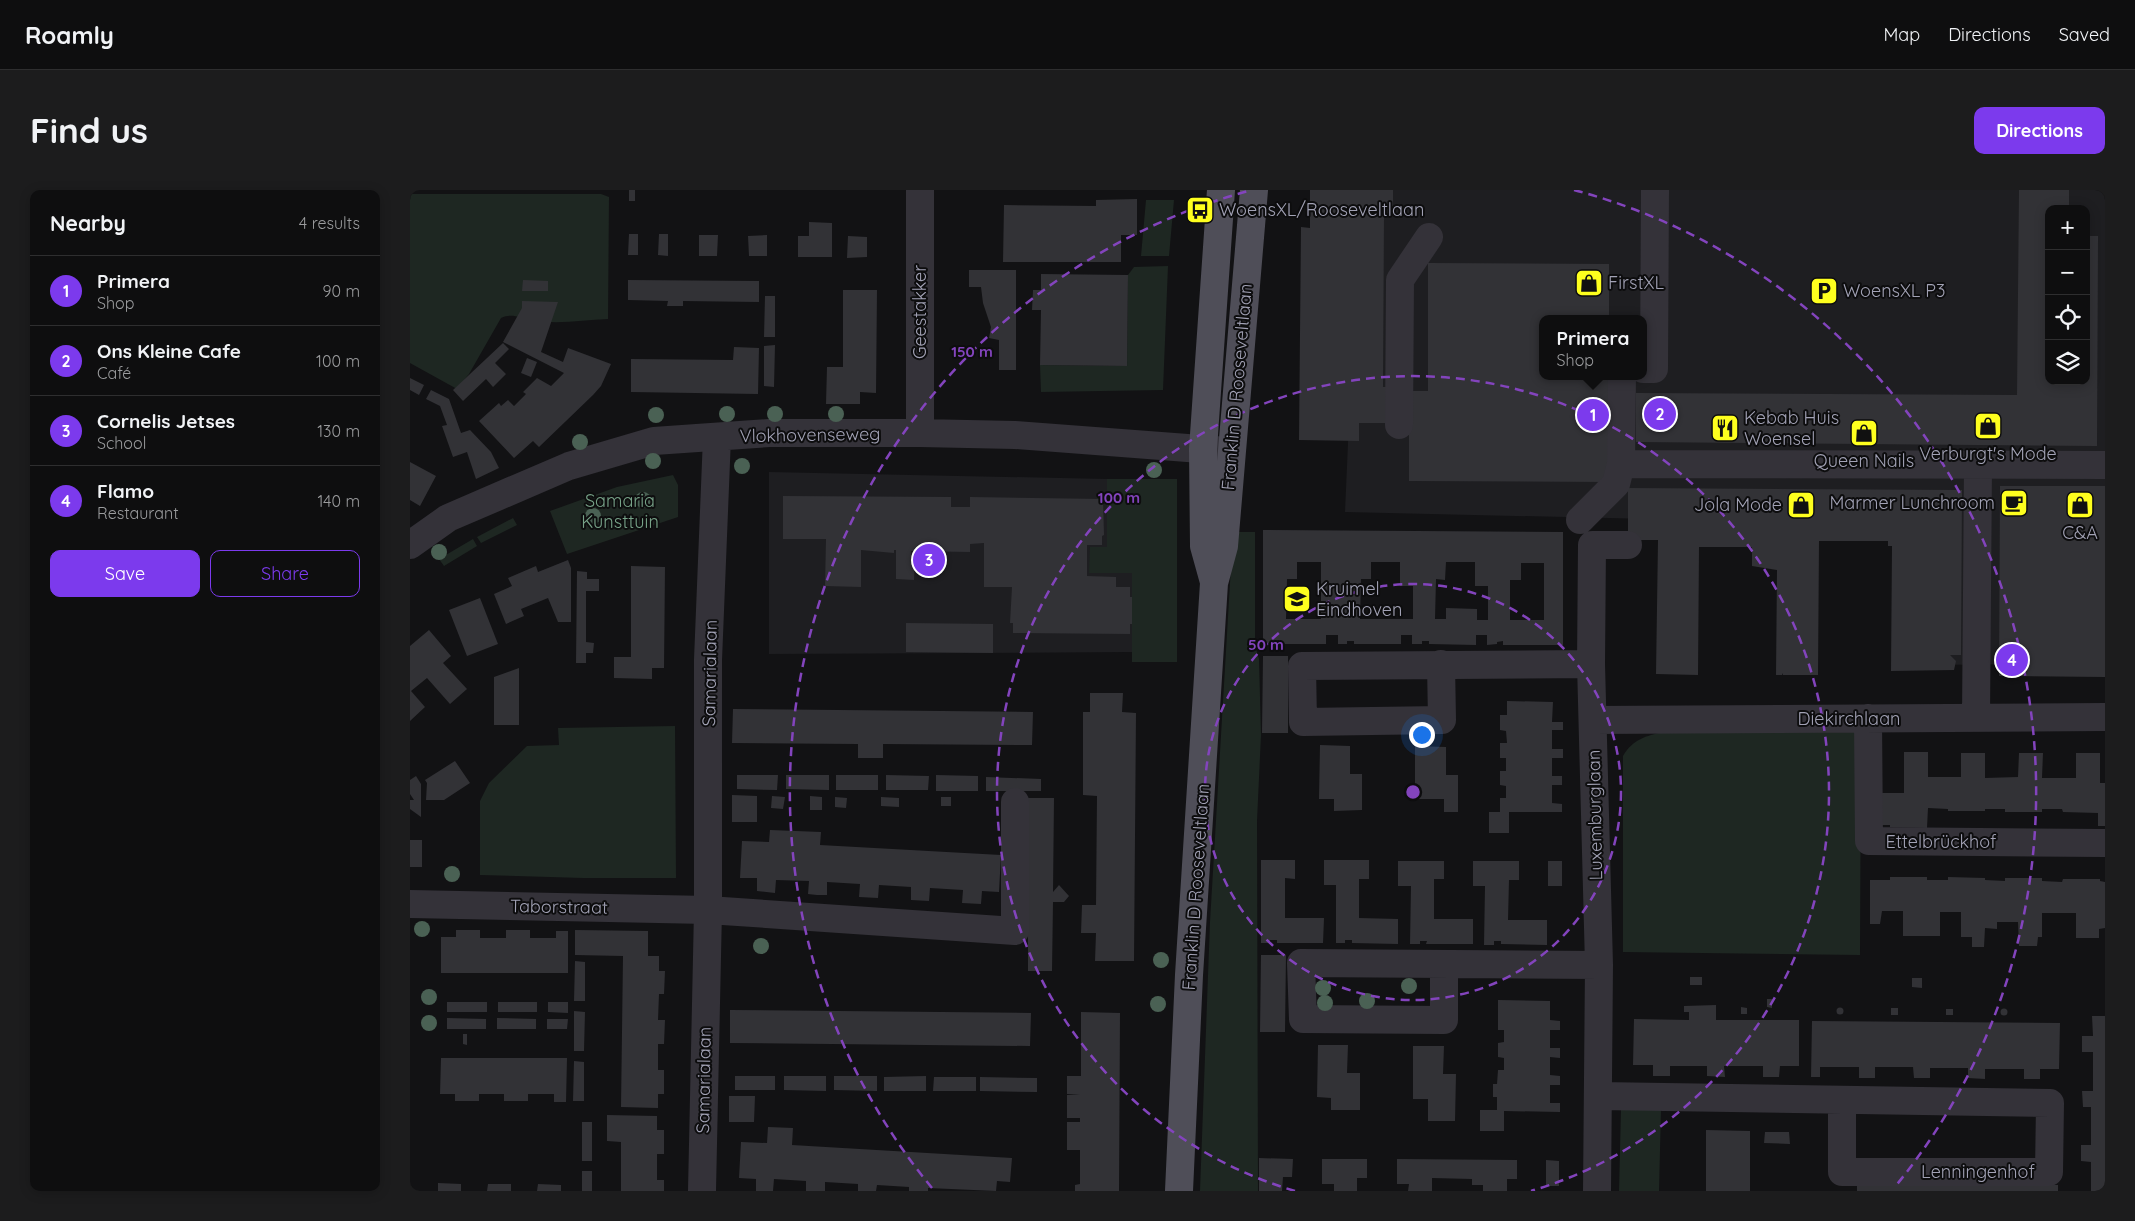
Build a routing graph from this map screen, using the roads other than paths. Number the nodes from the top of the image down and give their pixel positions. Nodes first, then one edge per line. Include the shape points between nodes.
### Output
1 (920, 190) edge
2 (1221, 190) edge
3 (1254, 190) edge
4 (1656, 190) edge
5 (1429, 237) dead end
6 (1647, 369) edge
7 (1622, 380) edge
8 (1399, 425) dead end
9 (920, 433) junction
10 (717, 437) junction
11 (1203, 449) junction
12 (1232, 452) junction
13 (1621, 464) junction
14 (2105, 465) edge
15 (1978, 466) junction
16 (1580, 520) dead end
17 (410, 545) edge
18 (1628, 545) dead end
19 (1214, 584) junction
20 (1441, 664) junction
21 (1591, 664) junction
22 (2105, 717) edge
23 (1868, 718) junction
24 (1976, 718) junction
25 (1593, 720) junction
26 (1015, 802) dead end
27 (2105, 843) edge
28 (410, 904) edge
29 (708, 910) junction
30 (1444, 966) junction
31 (1599, 966) junction
32 (1599, 1096) junction
33 (1842, 1101) junction
34 (1841, 1181) edge
35 (702, 1191) edge
36 (1179, 1191) edge
37 (1597, 1191) edge

1 - 9 street, Geestakker
2 - 11 main road, Franklin D Rooseveltlaan
3 - 12 main road, Franklin D Rooseveltlaan
4 - 6 street via 1654,369
5 - 8 street via 1400,280
7 - 13 street
9 - 10 street, Vlokhovenseweg via 769,433
9 - 11 street, Vlokhovenseweg via 1016,435
10 - 17 street, Vlokhovenseweg via 654,441 569,466 448,518
10 - 29 street, Samarialaan via 708,660
11 - 12 street, Vlokhovenseweg
11 - 19 main road, Franklin D Rooseveltlaan via 1204,546
12 - 19 main road, Franklin D Rooseveltlaan via 1224,546
13 - 15 street
13 - 16 street via 1616,484
14 - 15 street
15 - 24 street
18 - 21 street, Luxemburglaan via 1592,545
19 - 36 main road, Franklin D Rooseveltlaan
20 - 20 street via 1442,720 1303,722 1302,666
20 - 21 street
21 - 25 street, Luxemburglaan
22 - 24 street, Diekirchlaan
23 - 24 street, Diekirchlaan
23 - 25 street, Diekirchlaan
23 - 27 street, Ettelbrückhof via 1869,841
25 - 31 street, Luxemburglaan
26 - 29 street via 1015,931
28 - 29 street, Taborstraat
29 - 35 street, Samarialaan
30 - 30 street via 1301,963 1302,1019 1444,1020
30 - 31 street
31 - 32 street, Luxemburglaan
32 - 33 street, Lenningenhof
32 - 37 street, Luxemburglaan
33 - 34 street, Lenningenhof
33 - 34 street, Lenningenhof via 2050,1103 2049,1172

